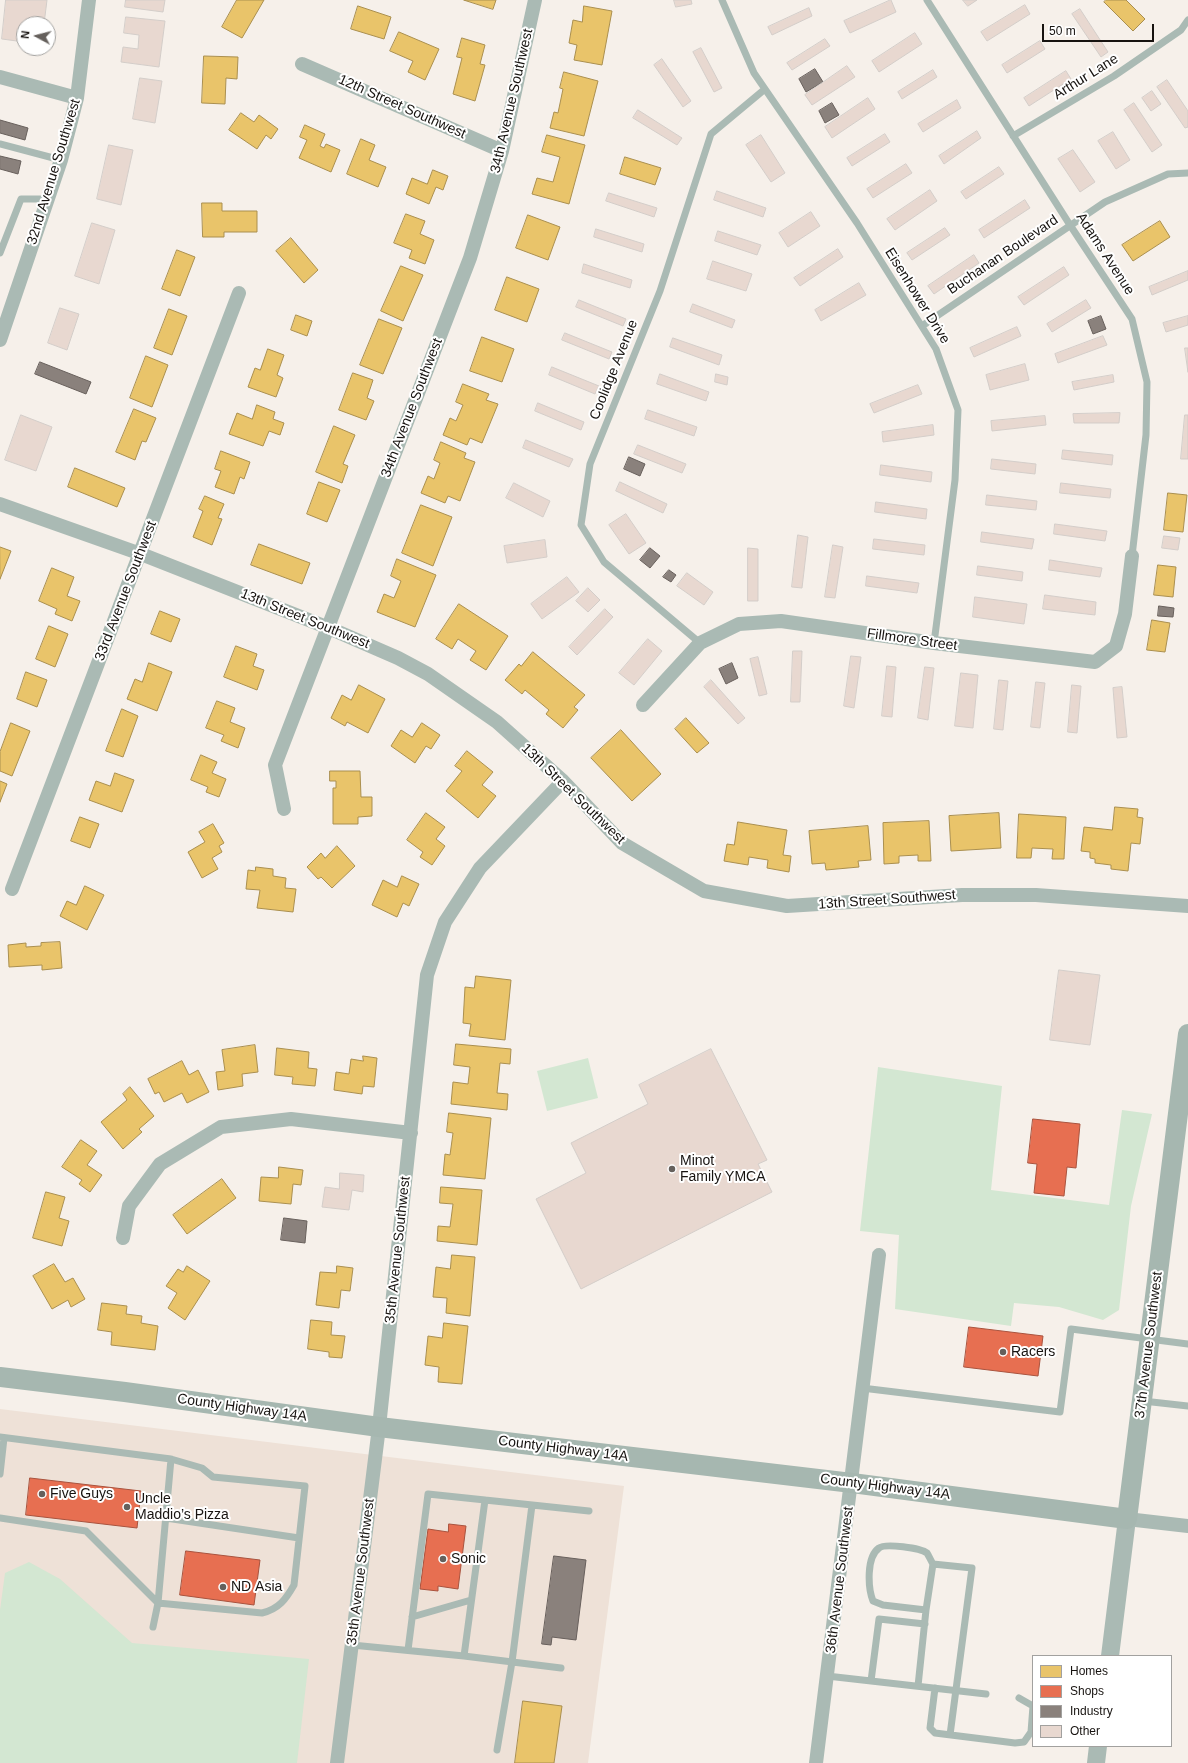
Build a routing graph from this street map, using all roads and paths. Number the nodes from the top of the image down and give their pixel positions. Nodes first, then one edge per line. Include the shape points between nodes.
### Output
1 (89, 0) edge
2 (535, 0) edge
3 (722, 0) edge
4 (927, 0) edge
5 (1188, 20) edge
6 (302, 64) dead end
7 (0, 77) edge
8 (765, 89) junction
9 (77, 98) junction
10 (1013, 136) junction
11 (0, 144) edge
12 (502, 151) junction
13 (60, 160) junction
14 (1188, 172) edge
15 (48, 199) junction
16 (1070, 226) junction
17 (0, 253) edge
18 (238, 293) dead end
19 (922, 326) junction
20 (0, 340) edge
21 (0, 504) edge
22 (140, 554) junction
23 (1132, 556) joint
24 (329, 628) junction
25 (700, 643) junction
26 (934, 643) junction
27 (643, 705) dead end
28 (563, 781) junction
29 (284, 809) dead end
30 (12, 889) dead end
31 (1188, 906) edge
32 (1188, 1034) edge
33 (411, 1133) junction
34 (123, 1238) dead end
35 (879, 1255) dead end
36 (1150, 1339) junction
37 (1188, 1344) edge
38 (0, 1377) edge
39 (862, 1388) junction
40 (1143, 1401) junction
41 (1188, 1406) edge
42 (379, 1427) junction
43 (2, 1438) edge
44 (172, 1459) junction
45 (0, 1474) edge
46 (852, 1483) junction
47 (484, 1500) junction
48 (532, 1506) junction
49 (589, 1511) dead end
50 (0, 1518) edge
51 (166, 1518) junction
52 (1127, 1519) junction
53 (1188, 1526) edge
54 (299, 1538) junction
55 (933, 1564) junction
56 (471, 1600) junction
57 (158, 1603) junction
58 (926, 1610) junction
59 (412, 1617) junction
60 (924, 1624) junction
61 (153, 1626) dead end
62 (352, 1645) junction
63 (408, 1650) junction
64 (1110, 1655) edge
65 (464, 1656) junction
66 (512, 1662) junction
67 (561, 1668) dead end
68 (827, 1676) junction
69 (871, 1681) junction
70 (918, 1686) junction
71 (935, 1688) junction
72 (956, 1690) junction
73 (986, 1694) dead end
74 (1019, 1698) dead end
75 (950, 1736) junction
76 (1098, 1747) edge
77 (497, 1750) dead end
78 (337, 1763) edge
79 (816, 1763) edge
80 (1096, 1763) edge

1 - 9 street, 32nd Avenue Southwest
2 - 12 street, 34th Avenue Southwest
3 - 8 lane, Eisenhower Drive via 754,73
4 - 10 lane, Adams Avenue
5 - 10 lane, Arthur Lane via 1181,30 1114,76
6 - 12 street, 12th Street Southwest
7 - 9 street
8 - 19 lane, Eisenhower Drive via 857,222
8 - 25 lane, Coolidge Avenue via 711,134 660,291 590,464 581,525 604,562
9 - 13 street, 32nd Avenue Southwest
10 - 16 lane, Adams Avenue
11 - 13 lane
12 - 24 street, 34th Avenue Southwest via 470,258
13 - 15 street, 32nd Avenue Southwest
14 - 16 lane, Buchanan Boulevard via 1168,174 1105,202
15 - 17 lane via 20,199
15 - 20 street, 32nd Avenue Southwest
16 - 19 lane, Buchanan Boulevard
16 - 23 lane, Adams Avenue via 1132,319 1148,382 1146,435
18 - 22 street, 33rd Avenue Southwest
19 - 26 lane, Eisenhower Drive via 936,349 958,410 955,480
21 - 22 street, 13th Street Southwest
22 - 24 street, 13th Street Southwest
22 - 30 street, 33rd Avenue Southwest
23 - 26 street, Fillmore Street via 1125,614 1116,646 1095,662
24 - 28 street, 13th Street Southwest via 428,674 497,722
24 - 29 street, 34th Avenue Southwest via 275,765
25 - 26 street, Fillmore Street via 739,624 781,621
25 - 27 street, Fillmore Street
28 - 31 street, 13th Street Southwest via 622,844 704,891 787,906 962,895 1036,894
28 - 33 street, 35th Avenue Southwest via 480,868 446,922 427,975
32 - 36 main road, 37th Avenue Southwest
33 - 34 street via 291,1119 221,1127 160,1164 129,1206
33 - 42 street, 35th Avenue Southwest
35 - 39 street, 36th Avenue Southwest
36 - 37 lane
36 - 39 lane via 1071,1329 1060,1412
36 - 40 main road, 37th Avenue Southwest
38 - 42 main road, County Highway 14A
39 - 46 street, 36th Avenue Southwest
40 - 41 lane
40 - 52 main road, 37th Avenue Southwest
42 - 46 main road, County Highway 14A
42 - 62 street, 35th Avenue Southwest
43 - 44 lane
43 - 45 lane
44 - 51 lane
44 - 54 lane via 202,1468 213,1477 305,1486
46 - 52 main road, County Highway 14A
46 - 68 street, 36th Avenue Southwest
47 - 48 lane
47 - 56 lane
47 - 59 lane via 428,1494
48 - 49 lane
48 - 66 lane
50 - 57 lane via 86,1530
51 - 54 lane
51 - 57 lane
52 - 53 street
52 - 64 street, 37th Avenue Southwest
54 - 57 lane via 294,1585 287,1598 274,1610 262,1613
55 - 58 lane
55 - 58 lane via 927,1554 920,1550 883,1545 877,1549 870,1571 869,1590 873,1601 883,1605
55 - 72 lane via 972,1568
56 - 59 lane
56 - 65 lane
57 - 61 lane
58 - 60 lane
59 - 63 lane
60 - 69 lane via 879,1619
60 - 70 lane
62 - 63 lane
62 - 78 street, 35th Avenue Southwest
63 - 65 lane
65 - 66 lane
66 - 67 lane
66 - 77 lane
68 - 69 lane
68 - 79 street, 36th Avenue Southwest
69 - 70 lane
70 - 71 lane
71 - 72 lane
71 - 75 lane via 930,1728 936,1733
72 - 73 lane
72 - 75 lane
74 - 75 lane via 1032,1706 1030,1732 1024,1742
76 - 80 street

